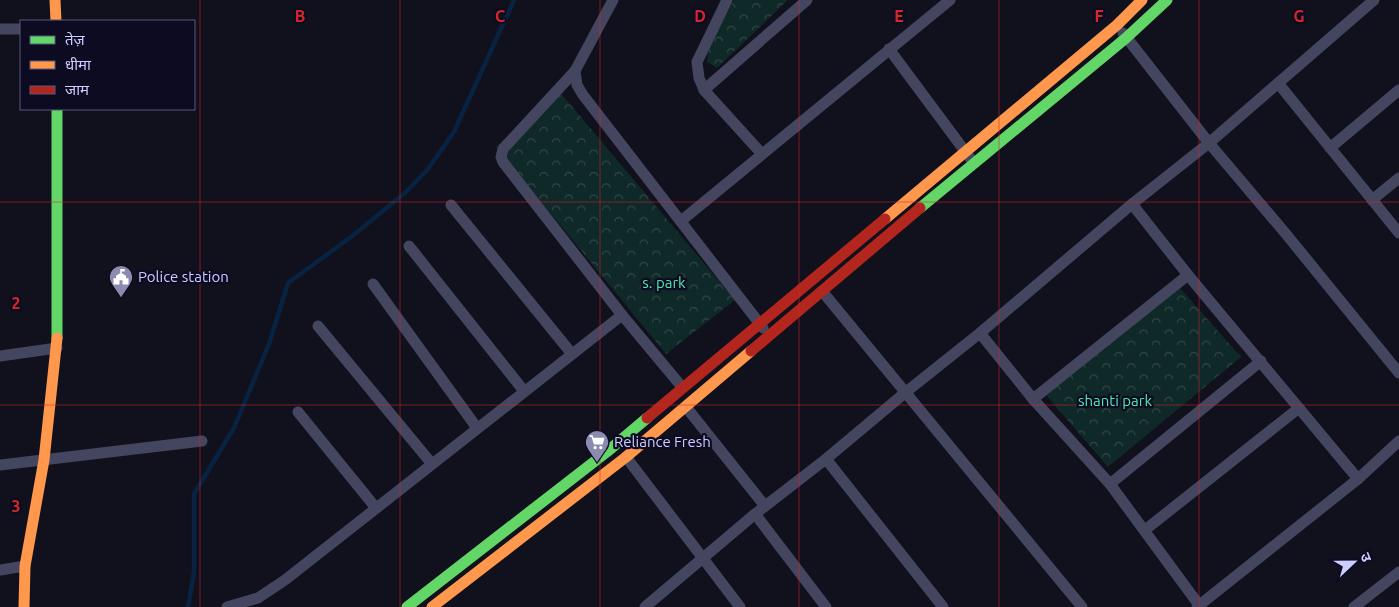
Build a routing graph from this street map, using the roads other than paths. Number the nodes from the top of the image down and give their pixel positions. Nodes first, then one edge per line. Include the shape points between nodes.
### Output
1 (55, 0) edge
2 (613, 0) edge
3 (727, 0) edge
4 (807, 0) edge
5 (950, 0) edge
6 (1142, 0) edge
7 (1167, 0) edge
8 (1374, 0) edge
9 (56, 20) edge
10 (1117, 25) junction
11 (0, 29) edge
12 (20, 29) edge
13 (1126, 38) junction
14 (889, 50) junction
15 (575, 71) junction
16 (1278, 82) junction
17 (704, 90) junction
18 (1399, 90) edge
19 (57, 110) edge
20 (1209, 143) junction
21 (1330, 148) junction
22 (965, 152) junction
23 (762, 154) junction
24 (974, 163) junction
25 (1399, 178) edge
26 (1372, 200) junction
27 (1132, 204) junction
28 (451, 205) dead end
29 (681, 221) junction
30 (1399, 233) edge
31 (409, 246) dead end
32 (1188, 275) junction
33 (373, 284) dead end
34 (822, 291) junction
35 (622, 315) junction
36 (759, 323) junction
37 (318, 326) dead end
38 (980, 333) junction
39 (769, 335) junction
40 (57, 348) junction
41 (572, 354) junction
42 (0, 356) edge
43 (1260, 361) junction
44 (1399, 373) edge
45 (682, 387) junction
46 (524, 392) junction
47 (906, 392) junction
48 (1033, 399) junction
49 (686, 407) junction
50 (1299, 408) junction
51 (298, 412) dead end
52 (478, 428) junction
53 (202, 441) dead end
54 (1399, 441) edge
55 (626, 457) junction
56 (826, 458) junction
57 (44, 460) junction
58 (432, 464) junction
59 (0, 465) edge
60 (1358, 479) junction
61 (1110, 484) junction
62 (764, 506) junction
63 (376, 508) junction
64 (755, 514) junction
65 (1145, 530) junction
66 (702, 558) junction
67 (25, 566) junction
68 (0, 570) edge
69 (1399, 572) edge
70 (258, 598) junction
71 (1198, 606) edge
72 (24, 607) edge
73 (227, 607) edge
74 (266, 607) edge
75 (407, 607) edge
76 (432, 607) edge
77 (645, 607) edge
78 (740, 607) edge
79 (826, 607) edge
80 (943, 607) edge
81 (1082, 607) edge
82 (1354, 607) edge

1 - 9 street
2 - 15 street
3 - 17 street via 697,62
4 - 17 street
5 - 14 street
6 - 10 street
7 - 13 street
8 - 16 street
10 - 13 street
10 - 22 street
11 - 12 street
13 - 20 street
13 - 24 street
14 - 22 street
14 - 23 street
15 - 29 street via 577,85 583,95
15 - 35 street via 503,149 501,157
16 - 20 street
16 - 21 street
17 - 23 street
18 - 21 street
19 - 40 street
20 - 27 street
20 - 44 street
21 - 26 street
22 - 24 street
22 - 36 street
23 - 29 street
24 - 34 street
25 - 26 street
26 - 30 street
27 - 32 street
27 - 38 street
28 - 41 street
29 - 36 street
31 - 46 street
32 - 43 street
32 - 48 street
33 - 52 street
34 - 39 street
34 - 47 street
35 - 41 street
35 - 45 street
36 - 39 street
36 - 45 street
37 - 58 street
38 - 47 street
38 - 48 street
39 - 49 street
40 - 42 street
40 - 57 street
41 - 46 street
43 - 50 street
43 - 61 street
45 - 75 street via 608,450
46 - 52 street
47 - 56 street
47 - 81 street
48 - 61 street
49 - 55 street
49 - 62 street
50 - 60 street
50 - 65 street
51 - 63 street
52 - 58 street
53 - 57 street
54 - 60 street
55 - 66 street
55 - 76 street
56 - 62 street
56 - 80 street
57 - 59 street
57 - 67 street
58 - 63 street
60 - 71 street
61 - 65 street
62 - 64 street
63 - 70 street
64 - 66 street
64 - 79 street
65 - 71 street
66 - 77 street
66 - 78 street
67 - 68 street
67 - 72 street
69 - 82 street
70 - 73 street
70 - 74 street

